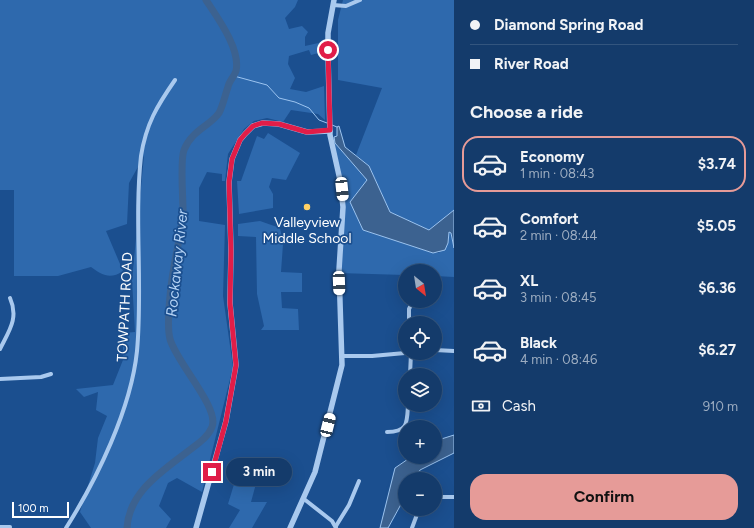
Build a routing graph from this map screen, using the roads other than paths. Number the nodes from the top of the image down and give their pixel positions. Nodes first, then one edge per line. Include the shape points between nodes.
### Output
1 (360, 0) edge
2 (333, 2) edge
3 (175, 80) dead end
4 (330, 128) junction
5 (10, 298) dead end
6 (0, 349) edge
7 (442, 350) edge
8 (454, 351) edge
9 (398, 354) edge
10 (343, 356) junction
11 (51, 374) dead end
12 (0, 379) edge
13 (408, 412) edge
14 (387, 432) dead end
15 (359, 481) dead end
16 (442, 497) edge
17 (454, 497) edge
18 (304, 499) junction
19 (416, 516) edge
20 (0, 527) edge
21 (10, 527) dead end
22 (336, 527) edge
23 (66, 528) edge
24 (196, 528) edge
25 (290, 528) edge
26 (412, 528) edge

1 - 2 street via 346,6
2 - 4 street via 328,40
3 - 23 street, TOWPATH ROAD via 152,115 143,141 138,340 128,394 99,467
4 - 10 street via 344,207 339,283
4 - 24 street via 307,132 279,124 262,123 253,126 245,134 232,159 229,182 230,303 236,365 226,421
5 - 6 street via 14,307 13,322
7 - 8 street
9 - 10 street
10 - 18 street via 340,380 320,456
11 - 12 street via 41,377
13 - 14 street via 407,424 404,427 396,432
15 - 22 street
16 - 17 street
18 - 22 street
18 - 25 street
19 - 26 street
20 - 21 street

